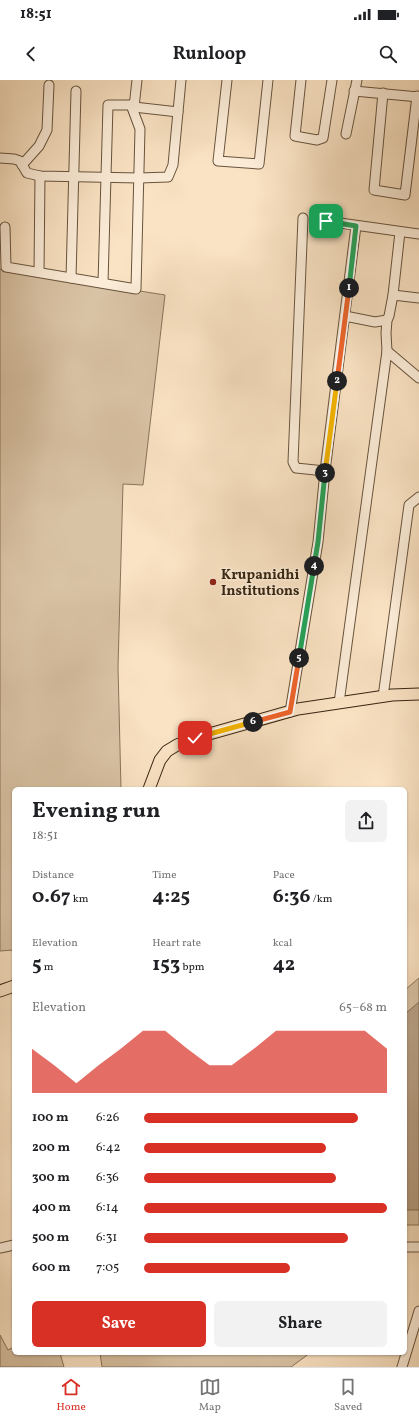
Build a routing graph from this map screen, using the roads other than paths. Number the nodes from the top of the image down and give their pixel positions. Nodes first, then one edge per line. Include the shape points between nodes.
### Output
1 (136, 80) edge
2 (181, 80) edge
3 (227, 80) edge
4 (268, 80) edge
5 (301, 80) edge
6 (332, 80) edge
7 (356, 80) edge
8 (49, 85) dead end
9 (76, 91) dead end
10 (354, 91) junction
11 (383, 93) junction
12 (418, 96) edge
13 (132, 106) junction
14 (418, 107) edge
15 (178, 112) junction
16 (346, 134) dead end
17 (0, 158) edge
18 (22, 165) junction
19 (40, 176) junction
20 (73, 177) junction
21 (106, 178) junction
22 (139, 178) junction
23 (303, 218) dead end
24 (326, 221) dead end
25 (356, 226) junction
26 (6, 227) dead end
27 (400, 232) junction
28 (419, 234) edge
29 (39, 272) junction
30 (71, 278) junction
31 (102, 283) junction
32 (393, 295) junction
33 (419, 298) edge
34 (345, 316) junction
35 (387, 320) junction
36 (387, 351) junction
37 (419, 378) edge
38 (325, 471) junction
39 (419, 497) edge
40 (419, 694) edge
41 (383, 697) junction
42 (339, 703) junction
43 (290, 712) junction
44 (150, 787) edge
45 (12, 987) edge
46 (0, 991) edge
47 (12, 1245) edge
48 (407, 1247) edge
49 (0, 1248) edge
50 (419, 1248) edge
51 (419, 1310) edge
52 (407, 1350) edge
53 (406, 1355) edge
54 (402, 1367) edge

1 - 13 street
2 - 15 street
3 - 4 street via 218,161 259,164
5 - 6 street via 295,136 317,140 323,138
7 - 10 street
8 - 18 street via 47,130 39,146
9 - 20 street
10 - 11 street
10 - 16 street
11 - 12 street
11 - 14 street via 374,190 405,195
12 - 14 street
13 - 15 street
13 - 21 street via 108,105
13 - 22 street via 140,129
15 - 22 street via 173,165 168,177
17 - 18 street via 14,159
18 - 19 street via 27,173
19 - 20 street
19 - 29 street
20 - 21 street
20 - 30 street
21 - 22 street
21 - 31 street
22 - 31 street via 136,289
23 - 38 street via 293,462 296,468
24 - 25 street
25 - 27 street
25 - 34 street
26 - 29 street via 6,267
27 - 28 street
27 - 32 street
29 - 30 street
30 - 31 street
32 - 33 street
32 - 35 street
34 - 35 street via 375,322
34 - 38 street
35 - 36 street
36 - 37 street
36 - 42 street
38 - 43 street via 318,542
39 - 41 street via 409,505
40 - 41 main road
41 - 42 main road
42 - 43 main road
43 - 44 main road via 177,745 167,751 160,760
45 - 46 main road
47 - 49 street
48 - 50 street
51 - 52 street
53 - 54 street

